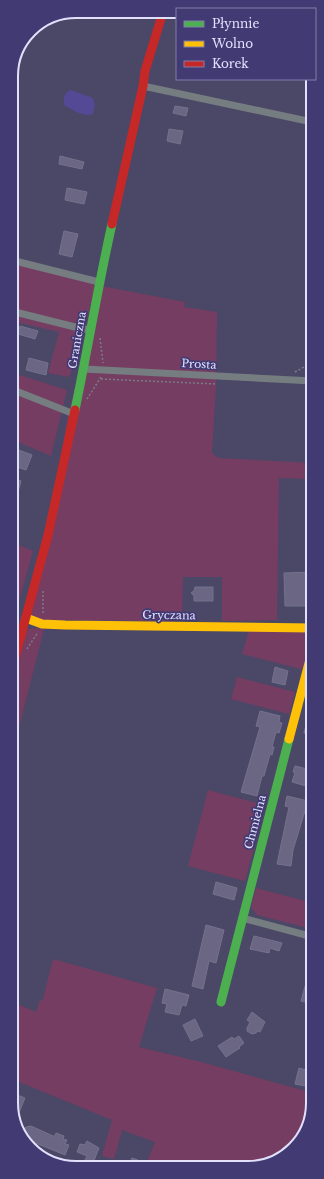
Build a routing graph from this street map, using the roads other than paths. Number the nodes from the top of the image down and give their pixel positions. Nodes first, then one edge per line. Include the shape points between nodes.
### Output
1 (161, 18) edge
2 (143, 86) junction
3 (306, 121) edge
4 (18, 262) edge
5 (99, 282) junction
6 (18, 313) edge
7 (91, 330) junction
8 (84, 370) junction
9 (306, 381) edge
10 (18, 392) edge
11 (74, 414) junction
12 (26, 618) junction
13 (306, 628) edge
14 (18, 647) edge
15 (306, 675) edge
16 (242, 918) junction
17 (306, 935) edge
18 (221, 1002) dead end

1 - 2 street, Graniczna
2 - 3 street
2 - 5 street, Graniczna
4 - 5 street
5 - 7 street, Graniczna
6 - 7 street
7 - 8 street, Graniczna
8 - 9 street, Prosta
8 - 11 street, Graniczna
10 - 11 street
11 - 12 street, Graniczna via 48,535
12 - 13 street, Gryczana via 42,624 65,626
12 - 14 street, Graniczna
15 - 16 street, Chmielna
16 - 17 street
16 - 18 street, Chmielna

